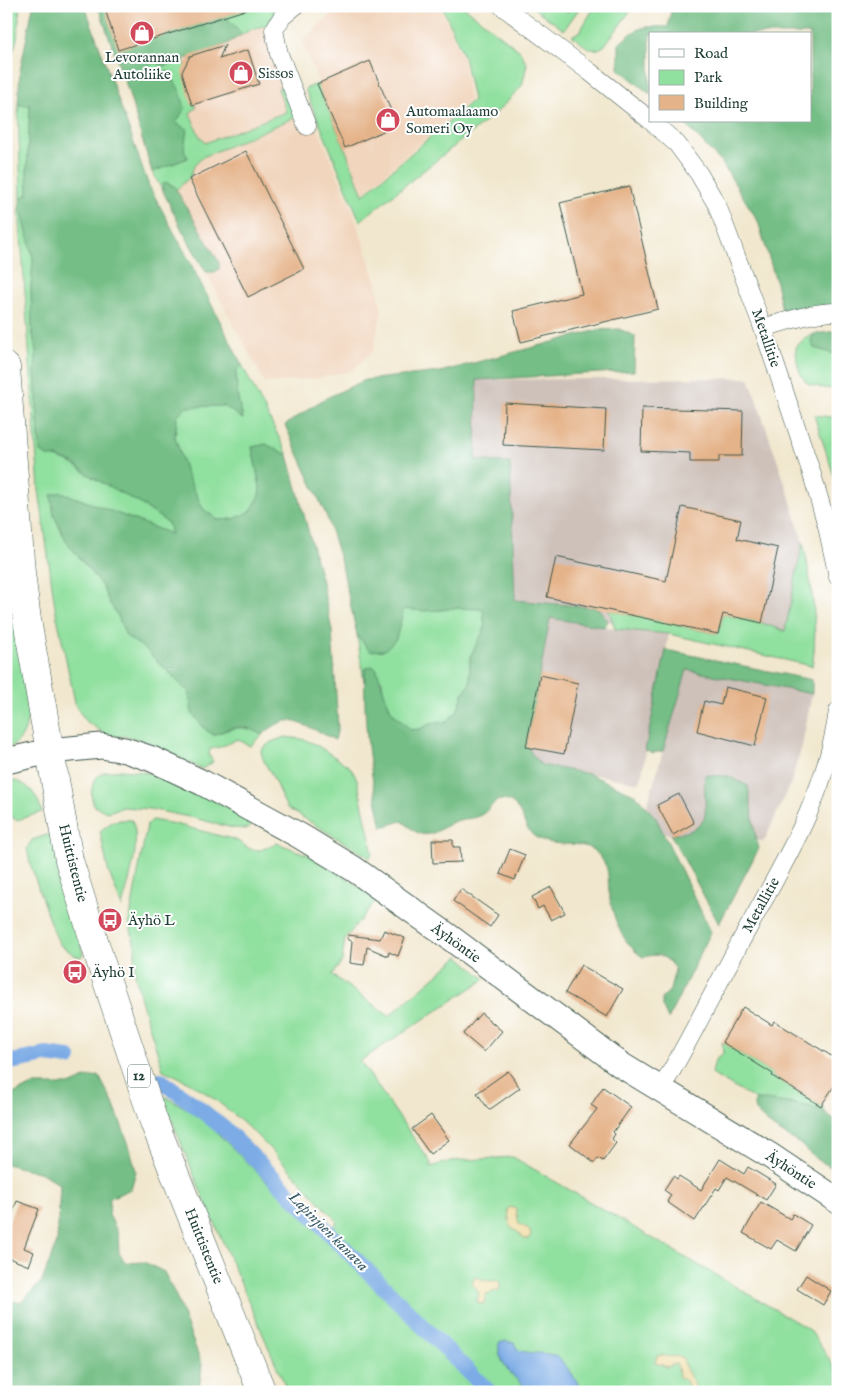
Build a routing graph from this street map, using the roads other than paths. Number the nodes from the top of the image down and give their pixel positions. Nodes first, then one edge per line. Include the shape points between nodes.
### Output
1 (295, 6) edge
2 (502, 6) edge
3 (649, 119) edge
4 (652, 122) edge
5 (307, 126) dead end
6 (838, 312) edge
7 (763, 328) junction
8 (6, 367) edge
9 (838, 577) edge
10 (838, 711) edge
11 (50, 751) junction
12 (6, 761) edge
13 (661, 1089) junction
14 (838, 1201) edge
15 (262, 1392) edge

1 - 5 street via 282,17 274,30 279,54
2 - 3 street, Metallitie
4 - 7 street, Metallitie via 677,144 717,206
6 - 7 street via 802,317
7 - 9 street, Metallitie via 811,471
8 - 11 highway, Huittistentie / 12 via 21,573
10 - 13 street, Metallitie via 822,783 811,809
11 - 12 main road, Äyhöntie
11 - 13 main road, Äyhöntie via 101,746 152,759 300,836 448,936 621,1065
11 - 15 highway, Huittistentie / 12 via 69,860 100,960 154,1122
13 - 14 main road, Äyhöntie

